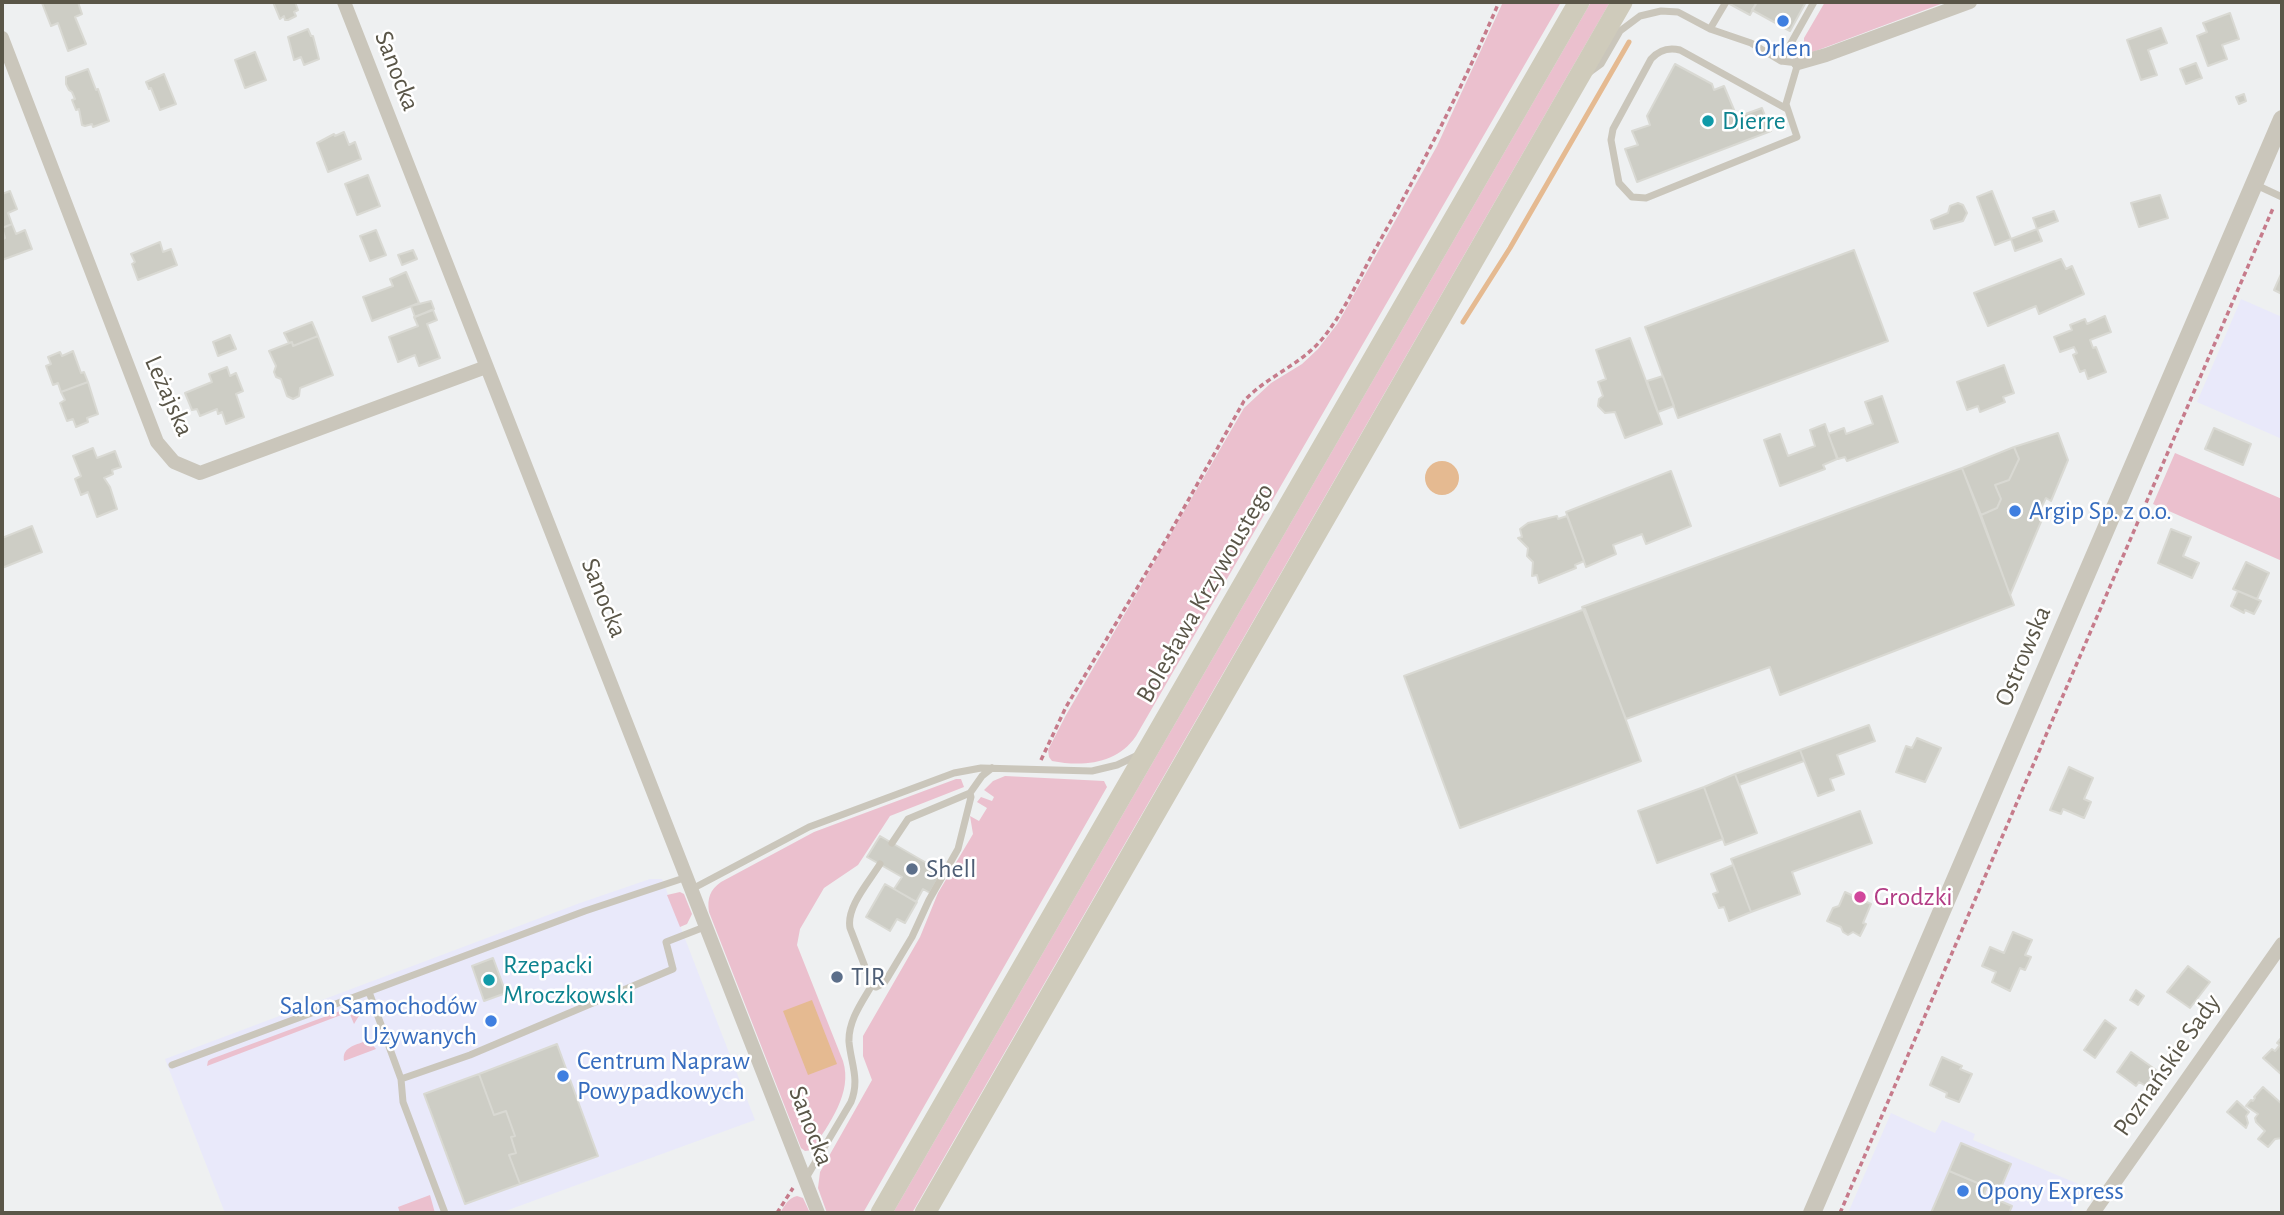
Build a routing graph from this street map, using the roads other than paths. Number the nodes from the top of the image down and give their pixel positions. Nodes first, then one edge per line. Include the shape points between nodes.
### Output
1 (344, 2) edge
2 (1579, 2) edge
3 (1622, 2) edge
4 (1726, 2) edge
5 (1814, 2) edge
6 (1970, 2) edge
7 (1710, 29) junction
8 (2, 37) edge
9 (1781, 61) junction
10 (1798, 63) junction
11 (1573, 86) junction
12 (1787, 109) junction
13 (2282, 119) edge
14 (2254, 184) junction
15 (2280, 196) edge
16 (486, 367) junction
17 (1152, 741) junction
18 (992, 768) junction
19 (970, 793) junction
20 (892, 843) dead end
21 (880, 864) dead end
22 (690, 883) junction
23 (707, 926) junction
24 (2282, 944) edge
25 (872, 985) junction
26 (369, 992) junction
27 (172, 1065) dead end
28 (401, 1079) junction
29 (806, 1178) junction
30 (445, 1213) edge
31 (818, 1213) edge
32 (881, 1213) edge
33 (925, 1213) edge
34 (1812, 1213) edge
35 (2093, 1213) edge

1 - 16 street, Sanocka
2 - 17 main road, Bolesława Krzywoustego
3 - 11 main road
4 - 7 lane
5 - 9 lane
6 - 10 street
7 - 9 lane via 1751,43
7 - 11 lane via 1678,12 1640,16 1619,31 1601,64
8 - 16 street, Leżajska via 157,442 174,462 200,473
9 - 10 lane
10 - 12 lane
11 - 33 main road
12 - 12 lane via 1797,137 1646,198 1632,197 1619,183 1613,129 1651,59 1665,50 1680,50
13 - 14 street, Ostrowska
14 - 15 lane
14 - 34 street, Ostrowska
16 - 22 street, Sanocka
17 - 18 lane via 1128,761 1098,770
17 - 32 main road, Bolesława Krzywoustego
18 - 19 lane
18 - 22 lane via 954,773 809,827
19 - 20 lane via 908,819
19 - 25 lane via 958,849 888,977 884,983
21 - 25 lane via 849,920
22 - 23 street, Sanocka
22 - 26 lane via 585,911
23 - 28 lane via 666,942 673,969 470,1055
23 - 29 street, Sanocka
24 - 35 street, Poznańskie Sady
25 - 29 lane via 850,1032 854,1096
26 - 27 lane
26 - 28 lane
28 - 30 lane via 403,1102
29 - 31 street, Sanocka

